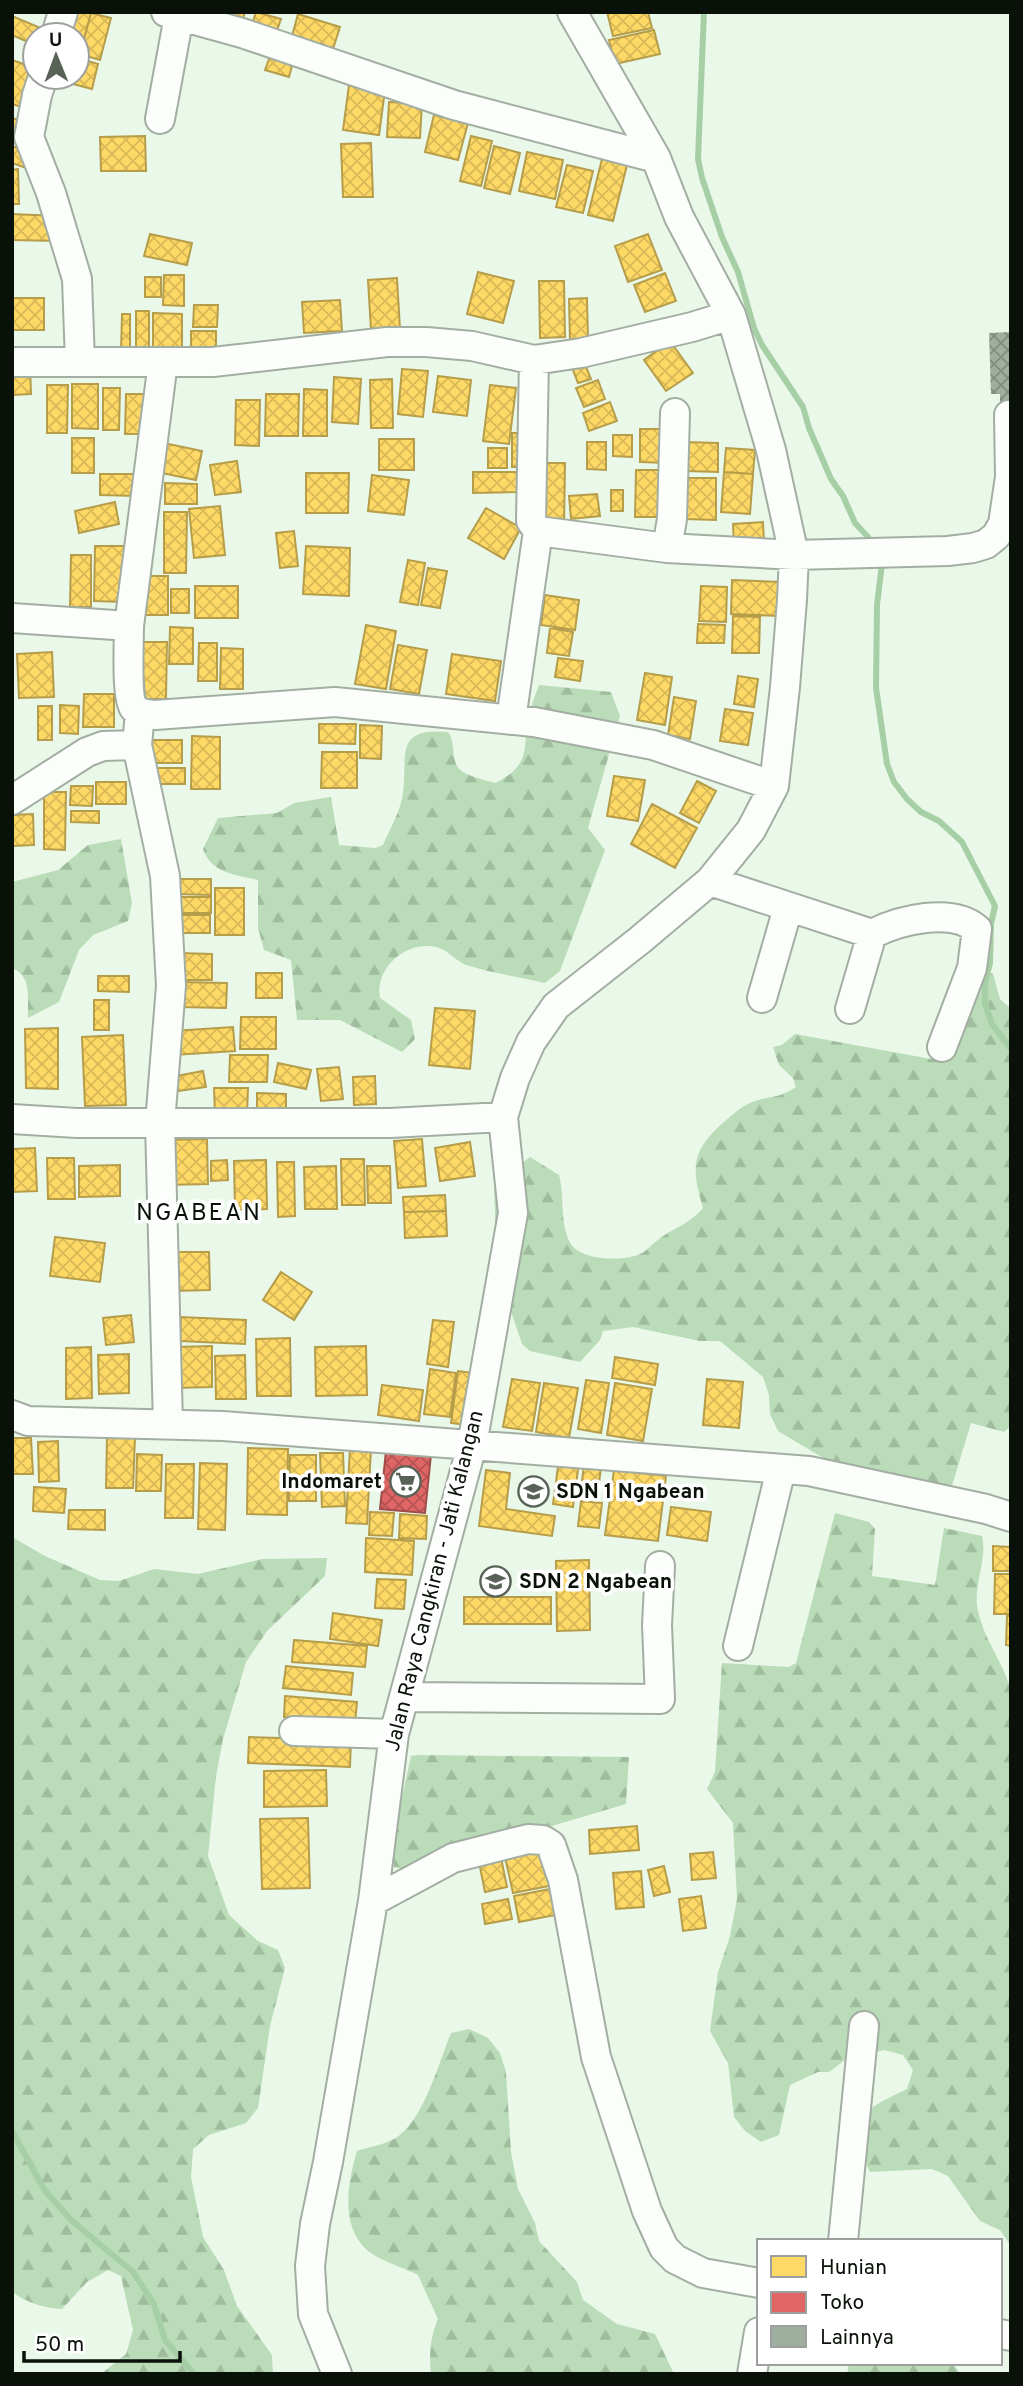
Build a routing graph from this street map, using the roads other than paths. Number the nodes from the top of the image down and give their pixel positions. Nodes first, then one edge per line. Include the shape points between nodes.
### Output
1 (572, 12) edge
2 (172, 14) edge
3 (38, 91) edge
4 (160, 119) dead end
5 (656, 158) junction
6 (714, 321) junction
7 (534, 360) junction
8 (12, 362) edge
9 (80, 362) junction
10 (163, 362) junction
11 (675, 413) dead end
12 (1009, 415) edge
13 (538, 531) junction
14 (667, 548) junction
15 (794, 555) junction
16 (12, 618) edge
17 (129, 626) junction
18 (141, 713) junction
19 (511, 720) junction
20 (137, 745) junction
21 (774, 786) junction
22 (12, 800) edge
23 (710, 881) junction
24 (788, 908) junction
25 (872, 934) junction
26 (762, 998) dead end
27 (850, 1009) dead end
28 (942, 1047) dead end
29 (503, 1117) junction
30 (12, 1119) edge
31 (160, 1123) junction
32 (12, 1415) edge
33 (168, 1424) junction
34 (472, 1445) junction
35 (782, 1469) junction
36 (1011, 1517) edge
37 (660, 1566) dead end
38 (738, 1646) dead end
39 (404, 1697) junction
40 (294, 1731) dead end
41 (394, 1734) junction
42 (373, 1901) junction
43 (864, 2026) dead end
44 (842, 2239) edge
45 (757, 2283) edge
46 (757, 2344) edge
47 (337, 2374) edge
48 (752, 2374) edge

1 - 5 street, Jalan Raya Cangkiran - Jati Kalangan
2 - 4 street
2 - 5 street via 454,105
3 - 9 street via 29,137 77,279
5 - 6 street, Jalan Raya Cangkiran - Jati Kalangan
6 - 7 street
6 - 15 street, Jalan Raya Cangkiran - Jati Kalangan via 771,450
7 - 10 street via 472,346 387,342 213,362
7 - 13 street via 531,521
8 - 9 street
9 - 10 street
10 - 17 street
11 - 14 street via 673,519
12 - 15 street via 1010,477 1003,524 986,544
13 - 14 street
13 - 19 street
14 - 15 street
15 - 21 street, Jalan Raya Cangkiran - Jati Kalangan
16 - 17 street
17 - 18 street via 132,704
18 - 19 street via 335,702
18 - 20 street
19 - 21 street via 653,745
20 - 22 street via 103,746 87,752
20 - 31 street via 164,876 171,986
21 - 23 street, Jalan Raya Cangkiran - Jati Kalangan via 751,830
23 - 24 street
23 - 29 street, Jalan Raya Cangkiran - Jati Kalangan via 556,1006 531,1042
24 - 25 street
24 - 26 street
25 - 27 street
25 - 28 street via 911,920 945,917 968,920 977,929 972,968
29 - 31 street via 390,1123
29 - 34 street, Jalan Raya Cangkiran - Jati Kalangan via 513,1213
30 - 31 street
31 - 33 street
32 - 33 street via 27,1420
33 - 34 street
34 - 35 street
34 - 39 street, Jalan Raya Cangkiran - Jati Kalangan
35 - 36 street
35 - 38 street
37 - 39 street via 660,1699
39 - 41 street, Jalan Raya Cangkiran - Jati Kalangan
40 - 41 street
41 - 42 street, Jalan Raya Cangkiran - Jati Kalangan
42 - 45 street via 453,1858 528,1839 551,1844 563,1880 596,2057 647,2211 664,2248 703,2273
42 - 47 street, Jalan Raya Cangkiran - Jati Kalangan via 310,2266 313,2314
43 - 44 street
46 - 48 street

